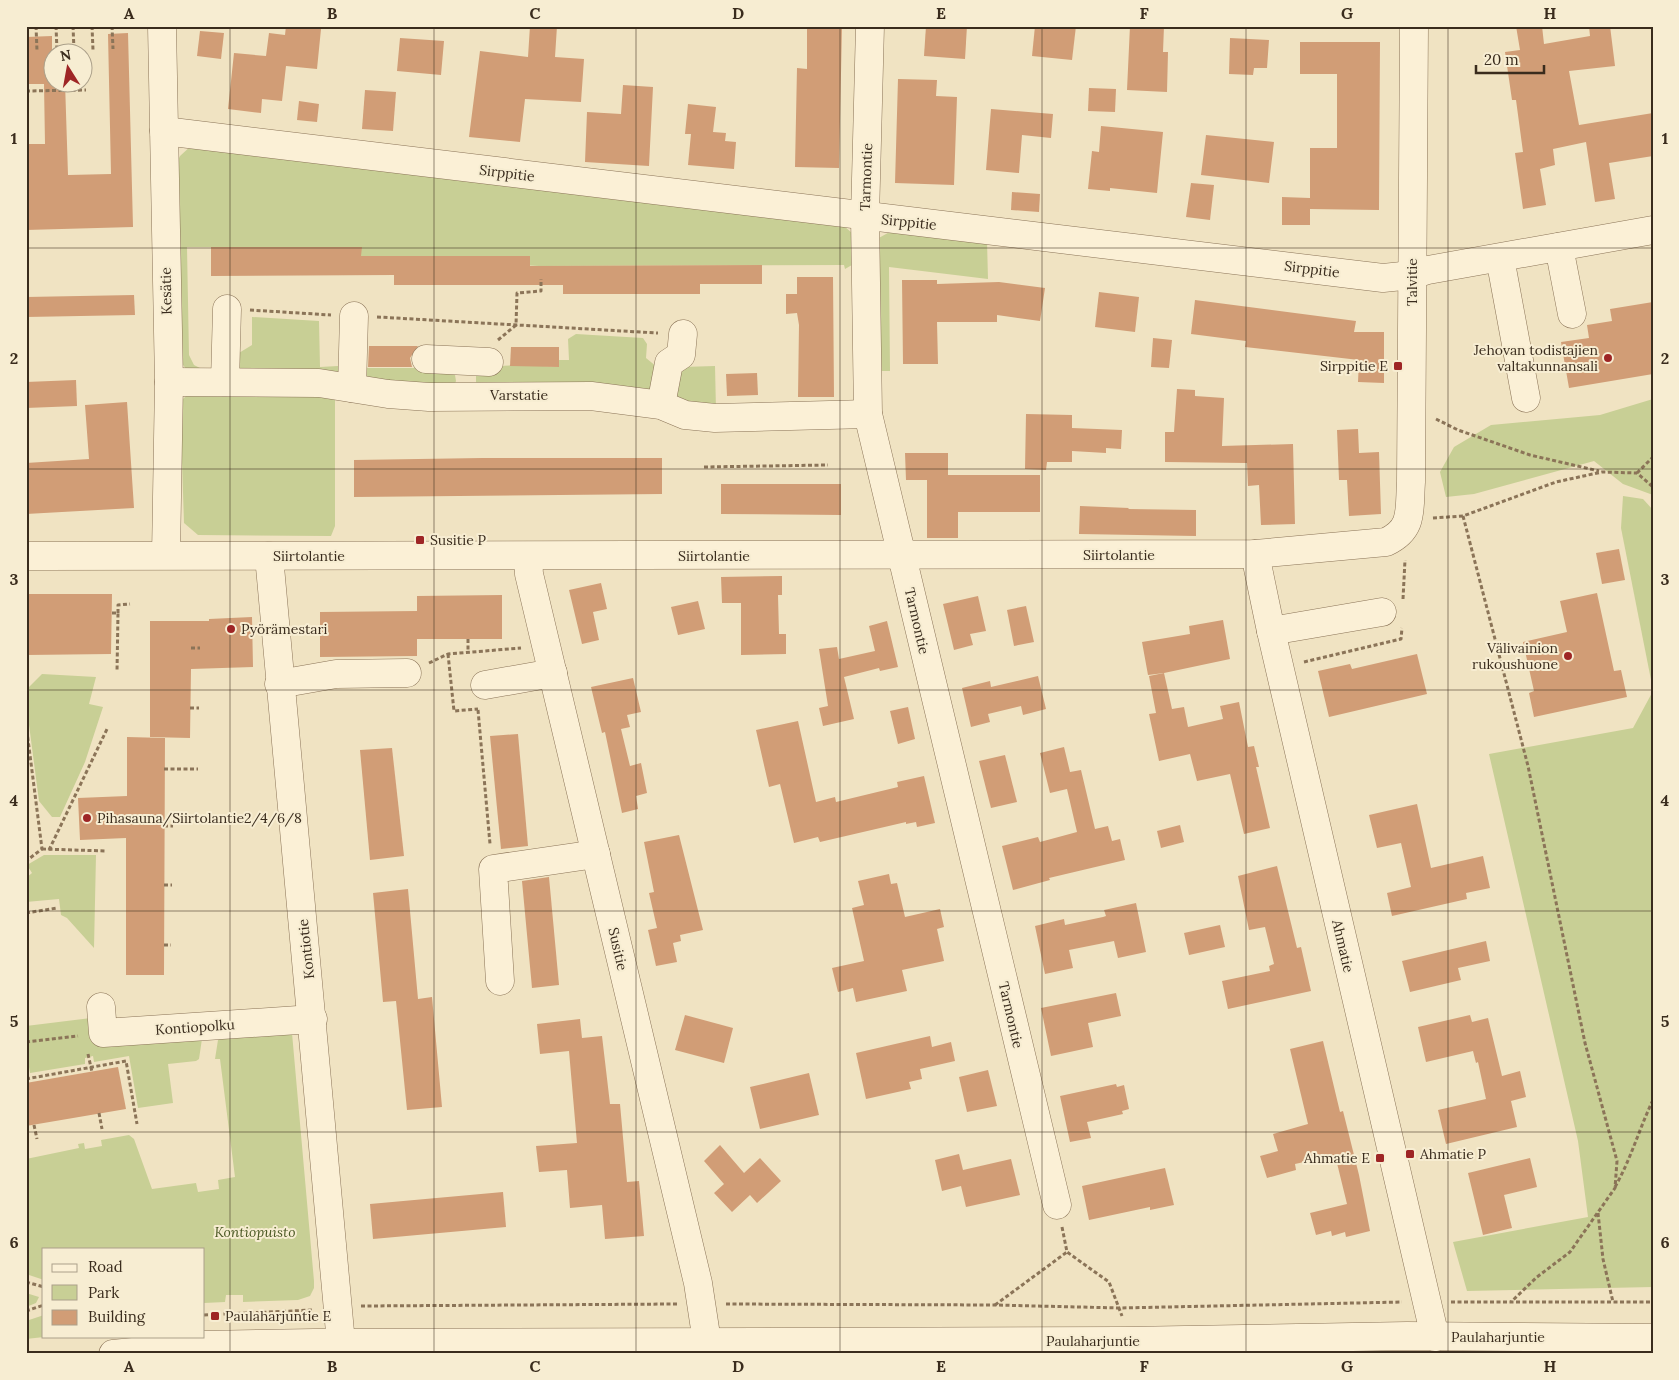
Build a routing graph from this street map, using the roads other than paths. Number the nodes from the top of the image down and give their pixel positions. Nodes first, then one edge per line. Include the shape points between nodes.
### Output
1 (162, 26) edge
2 (870, 26) edge
3 (1414, 26) edge
4 (164, 131) junction
5 (865, 217) junction
6 (1653, 230) edge
7 (1559, 247) junction
8 (1500, 258) junction
9 (1412, 275) junction
10 (227, 309) road end
11 (1572, 314) dead end
12 (354, 316) road end
13 (684, 334) road end
14 (426, 359) dead end
15 (168, 382) junction
16 (225, 382) junction
17 (352, 388) junction
18 (465, 396) junction
19 (1526, 398) dead end
20 (661, 405) junction
21 (868, 414) junction
22 (1404, 527) joint
23 (1255, 554) junction
24 (166, 555) junction
25 (26, 556) edge
26 (269, 556) junction
27 (528, 556) junction
28 (901, 556) junction
29 (1382, 612) dead end
30 (1270, 631) junction
31 (408, 672) road end
32 (553, 673) junction
33 (279, 684) junction
34 (481, 698) road end
35 (596, 854) junction
36 (500, 981) dead end
37 (313, 1019) junction
38 (102, 1020) road end
39 (1056, 1205) road end
40 (1435, 1337) junction
41 (1653, 1338) edge
42 (707, 1342) junction
43 (341, 1343) junction
44 (1097, 1347) edge
45 (113, 1354) edge

1 - 4 street, Kesätie
2 - 5 street, Tarmontie
3 - 9 street, Talvitie
4 - 5 street, Sirppitie
4 - 15 street, Kesätie
5 - 9 street, Sirppitie via 1364,276
5 - 21 street, Tarmontie
6 - 7 street, Sirppitie
7 - 8 street, Sirppitie
7 - 11 street
8 - 9 street, Sirppitie
8 - 19 street
9 - 22 street, Talvitie via 1411,482
10 - 16 street
12 - 17 street
13 - 20 street via 682,355 669,363
14 - 18 street via 478,362
15 - 16 street, Varstatie
15 - 24 street, Kesätie
16 - 17 street, Varstatie via 319,383
17 - 18 street, Varstatie via 388,394
18 - 20 street, Varstatie via 591,396
20 - 21 street, Varstatie via 685,415 715,418
21 - 28 street, Tarmontie
22 - 23 street, Siirtolantie via 1386,542
23 - 28 street, Siirtolantie
23 - 30 street, Ahmatie
24 - 25 street, Siirtolantie
24 - 26 street, Siirtolantie
26 - 27 street, Siirtolantie
26 - 33 street, Kontiotie
27 - 28 street, Siirtolantie
27 - 32 street, Susitie
28 - 39 street, Tarmontie
29 - 30 street
30 - 40 street, Ahmatie
31 - 33 street via 336,674
32 - 34 street
32 - 35 street, Susitie
33 - 37 street, Kontiotie
35 - 36 street via 493,869
35 - 42 street, Susitie via 702,1304
37 - 38 street, Kontiopolku
37 - 43 street, Kontiotie
40 - 41 street, Paulaharjuntie
40 - 44 street, Paulaharjuntie via 1126,1341
42 - 43 street, Paulaharjuntie
42 - 44 street, Paulaharjuntie
43 - 45 street, Paulaharjuntie via 203,1345

